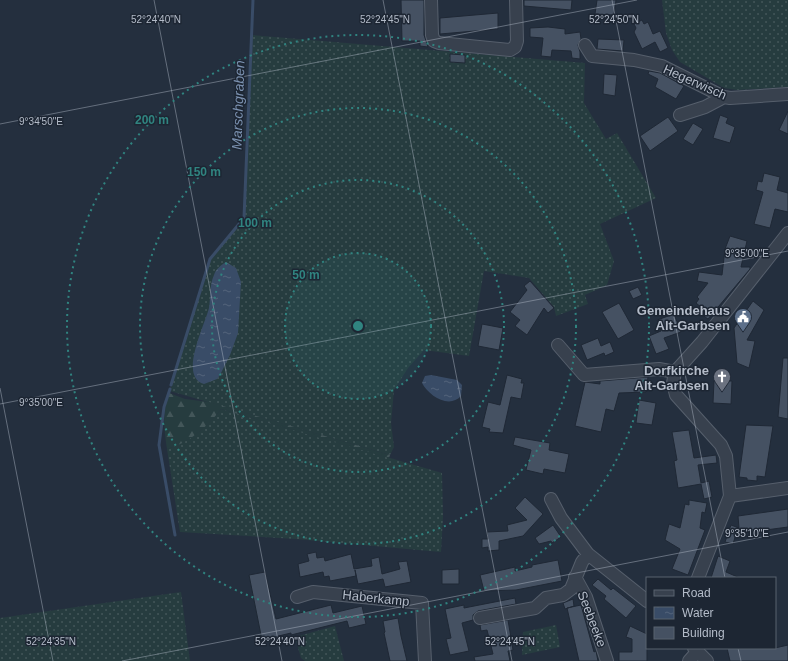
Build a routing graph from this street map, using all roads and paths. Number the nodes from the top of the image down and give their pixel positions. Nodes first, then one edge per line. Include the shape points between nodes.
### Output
1 (431, 0) edge
2 (516, 0) edge
3 (584, 45) dead end
4 (788, 94) edge
5 (724, 97) junction
6 (680, 115) dead end
7 (788, 233) edge
8 (558, 345) dead end
9 (675, 372) junction
10 (788, 488) edge
11 (730, 496) junction
12 (551, 499) dead end
13 (588, 554) junction
14 (575, 577) junction
15 (698, 577) edge
16 (297, 597) dead end
17 (646, 600) edge
18 (480, 618) dead end
19 (693, 654) edge
20 (425, 661) edge
21 (607, 661) edge
22 (707, 661) edge

1 - 2 street via 434,41 506,50 517,45
3 - 5 street, Hegerwisch via 592,56 662,66
4 - 5 street, Hegerwisch
5 - 6 street via 705,107
7 - 9 street via 702,342
8 - 9 street via 584,375 659,369
9 - 11 street via 673,383 676,395 724,449
10 - 11 street
11 - 15 street
12 - 13 street via 561,518
13 - 14 street, Seebeeke
13 - 17 street
14 - 18 street, Seebeeke via 571,589 563,595 546,598 535,608
14 - 21 street, Seebeeke via 586,597
16 - 20 street, Haberkamp via 313,592 422,603
19 - 22 street

